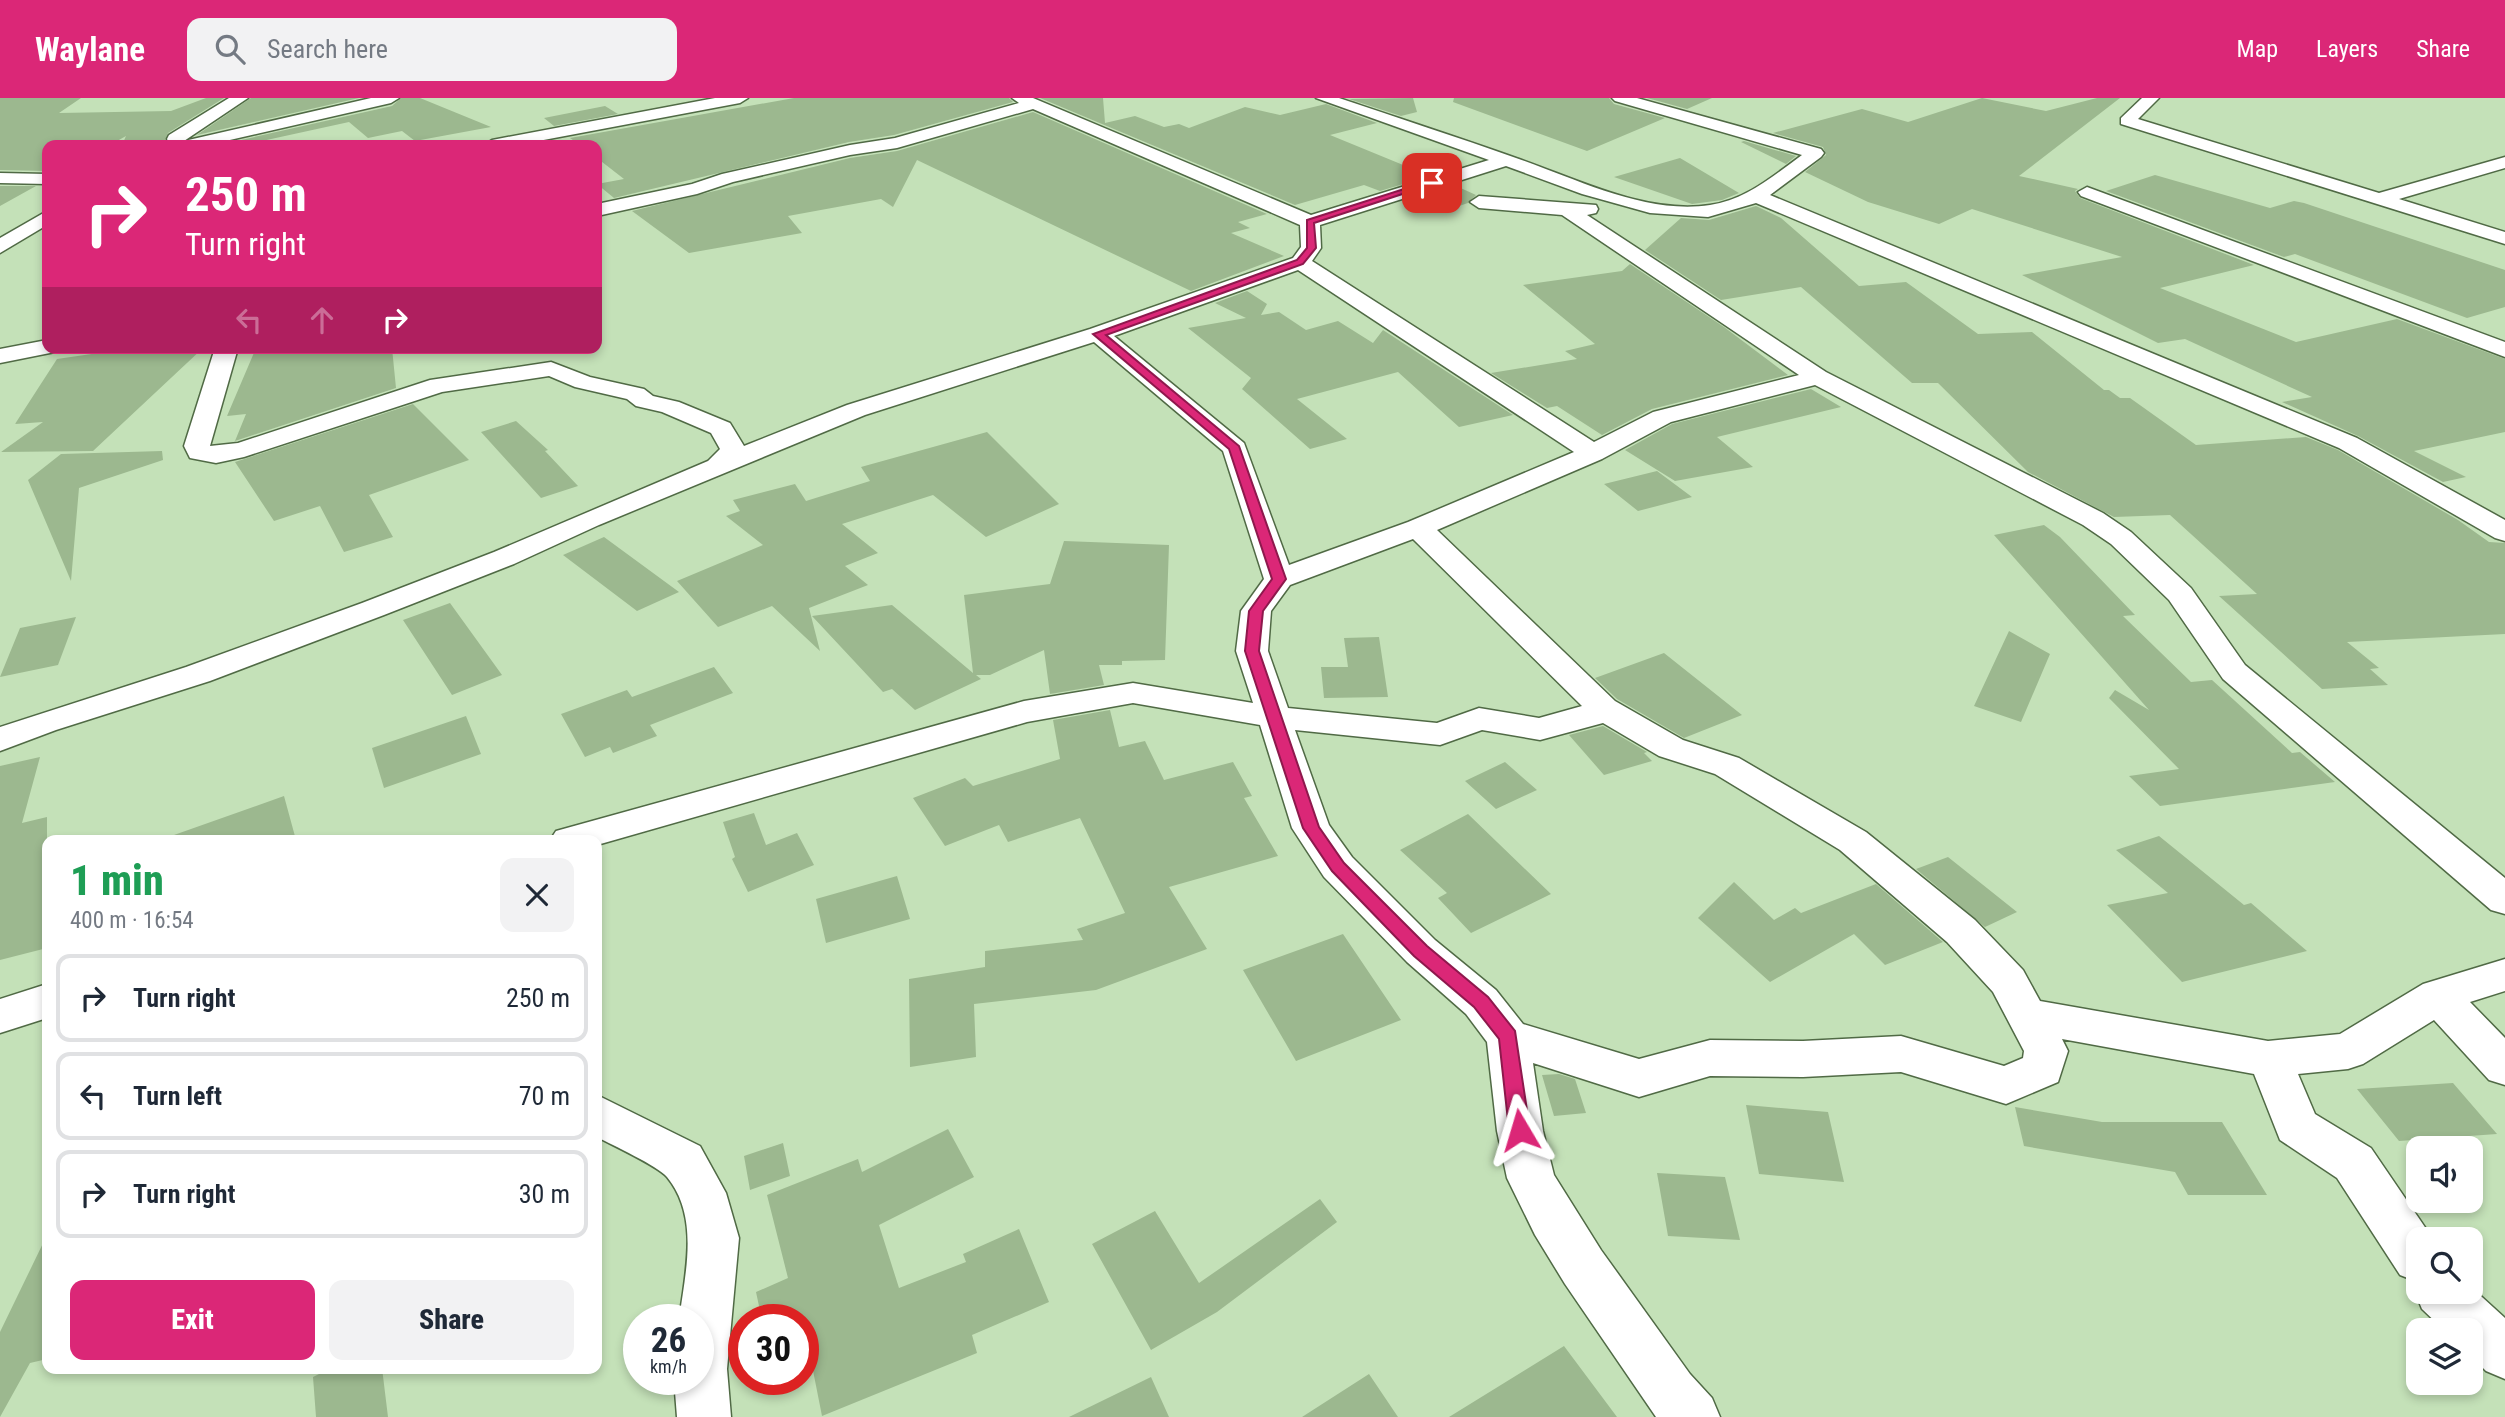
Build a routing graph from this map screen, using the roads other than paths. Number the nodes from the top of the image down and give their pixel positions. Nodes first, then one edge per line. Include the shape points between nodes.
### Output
1 (240, 98) edge
2 (391, 98) edge
3 (740, 98) edge
4 (1324, 98) edge
5 (1620, 98) edge
6 (2151, 98) edge
7 (1027, 101) edge
8 (173, 140) edge
9 (209, 140) edge
10 (518, 140) edge
11 (1506, 160) junction
12 (2505, 162) edge
13 (0, 178) edge
14 (42, 179) edge
15 (2087, 192) dead end
16 (1755, 196) junction
17 (2379, 199) junction
18 (1479, 202) dead end
19 (602, 209) edge
20 (1567, 211) junction
21 (1658, 211) junction
22 (42, 220) edge
23 (1310, 222) junction
24 (42, 233) edge
25 (2505, 237) edge
26 (3, 244) edge
27 (1300, 262) junction
28 (1098, 334) junction
29 (42, 348) edge
30 (2505, 350) edge
31 (226, 354) edge
32 (0, 356) edge
33 (1818, 377) junction
34 (1593, 453) junction
35 (717, 467) junction
36 (1419, 528) junction
37 (2505, 532) edge
38 (1279, 579) junction
39 (1603, 708) junction
40 (1274, 717) junction
41 (0, 740) edge
42 (587, 835) edge
43 (2505, 900) edge
44 (2505, 975) edge
45 (2438, 996) junction
46 (42, 1003) edge
47 (0, 1016) edge
48 (2029, 1016) junction
49 (1508, 1037) junction
50 (2268, 1059) junction
51 (2505, 1067) edge
52 (602, 1117) edge
53 (2406, 1241) edge
54 (2453, 1304) edge
55 (2505, 1353) edge
56 (704, 1417) edge
57 (1693, 1417) edge

1 - 8 street
2 - 9 street
3 - 10 street
4 - 11 street
5 - 16 street via 1815,153
6 - 17 street via 2127,121
7 - 19 street via 897,143
7 - 23 street
11 - 21 street
11 - 23 street
12 - 17 street
13 - 14 street
15 - 30 street
16 - 21 street via 1733,207
16 - 37 street via 2348,443
17 - 25 street
18 - 20 street
20 - 21 street via 1626,207
20 - 33 street
22 - 26 street
23 - 27 street via 1311,248
24 - 26 street
27 - 28 street
27 - 34 street
28 - 35 street via 856,410
28 - 38 street via 1234,448
29 - 32 street
31 - 35 street via 197,446 205,455 244,449 438,385 551,369 635,394 721,428 733,450
33 - 34 street via 1662,417
33 - 43 street via 2093,519 2121,538 2180,594 2234,672
34 - 36 street
35 - 41 street via 373,609
36 - 38 street
36 - 39 street
38 - 40 street via 1256,611 1252,651
39 - 40 street via 1585,719 1540,729 1479,719 1440,734
39 - 48 street via 1671,748 1727,766 1853,841 1961,931 2007,981
40 - 42 street via 1133,693 1024,712
40 - 49 street via 1311,828 1338,867 1421,951 1481,1002
44 - 45 street
45 - 50 street via 2348,1051
45 - 51 street
46 - 47 street
48 - 49 street via 2046,1051 2042,1069 2006,1085 1901,1054 1710,1058 1639,1078
48 - 50 street
49 - 57 street via 1531,1178 1583,1267 1671,1393
50 - 53 street via 2296,1126 2354,1163
52 - 56 street via 682,1161 702,1193 714,1238 700,1368
54 - 55 street

